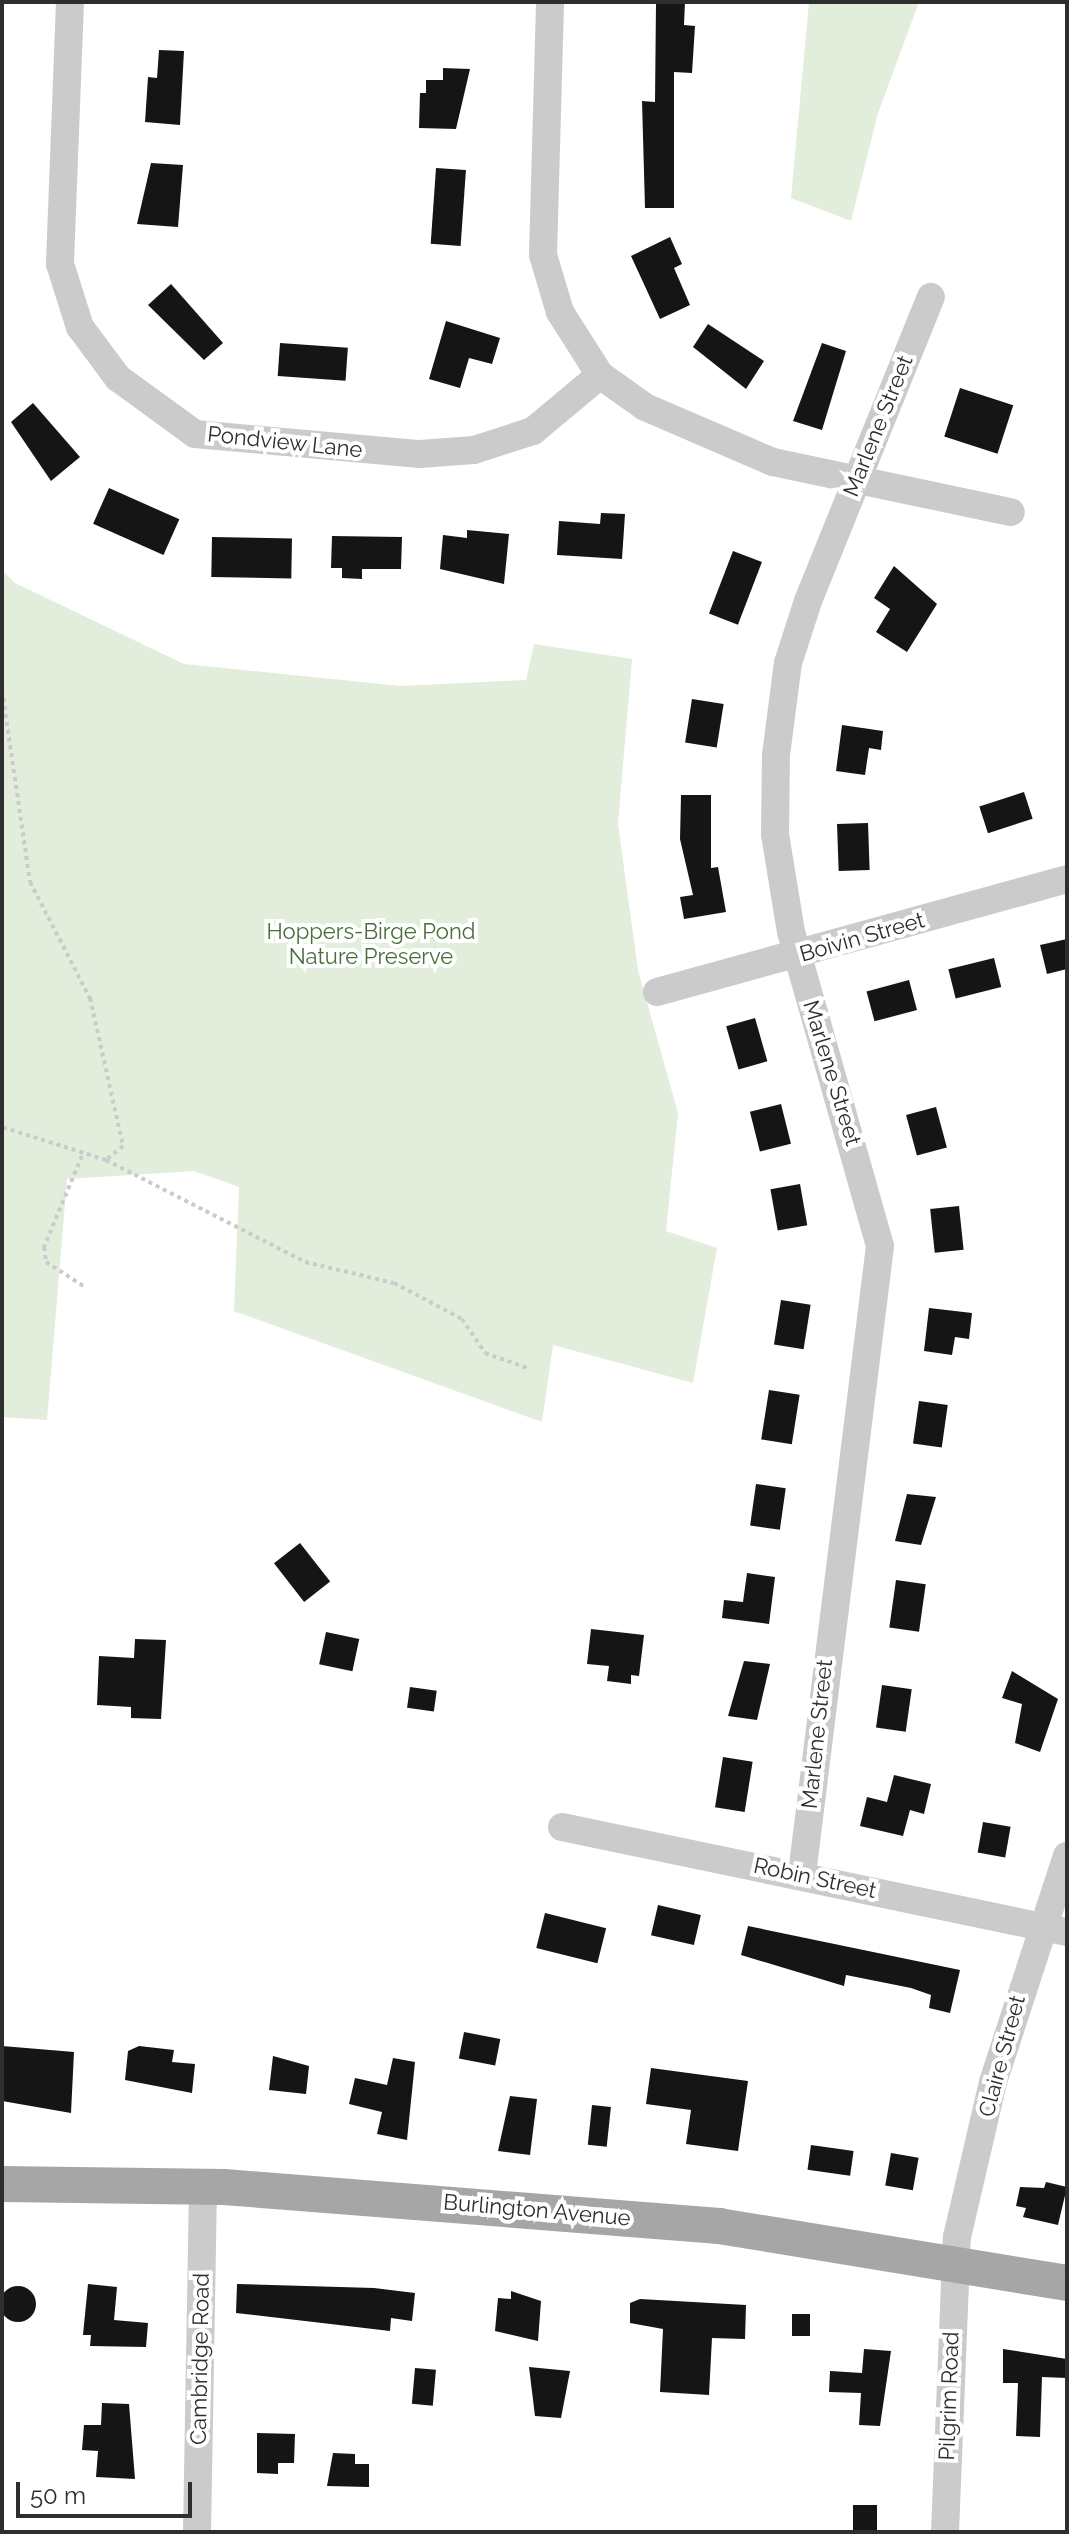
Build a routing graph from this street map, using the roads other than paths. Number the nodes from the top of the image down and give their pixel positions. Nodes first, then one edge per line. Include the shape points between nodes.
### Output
1 (70, 2) edge
2 (550, 2) edge
3 (931, 297) dead end
4 (600, 375) junction
5 (854, 484) junction
6 (1011, 512) dead end
7 (1067, 879) edge
8 (797, 955) junction
9 (657, 992) dead end
10 (562, 1827) dead end
11 (1067, 1856) edge
12 (802, 1874) junction
13 (1054, 1930) edge
14 (2, 2184) edge
15 (203, 2186) junction
16 (953, 2261) junction
17 (1067, 2283) edge
18 (197, 2532) edge
19 (945, 2532) edge

1 - 4 street, Pondview Lane via 60,264 80,327 118,378 151,406 195,434 420,454 474,450 533,431
2 - 4 street via 543,255 560,312
3 - 5 street, Marlene Street
4 - 5 street via 674,420 773,462
5 - 6 street
5 - 8 street, Marlene Street via 808,601 780,704 775,834
7 - 8 street, Boivin Street
8 - 9 street, Boivin Street
8 - 12 street, Marlene Street via 880,1246
10 - 12 street, Robin Street
11 - 13 street, Claire Street
12 - 13 street, Robin Street
13 - 16 street, Claire Street via 993,2082
14 - 15 main road, Burlington Avenue
15 - 16 main road, Burlington Avenue via 719,2226
15 - 18 street, Cambridge Road
16 - 17 main road, Burlington Avenue
16 - 19 street, Pilgrim Road

